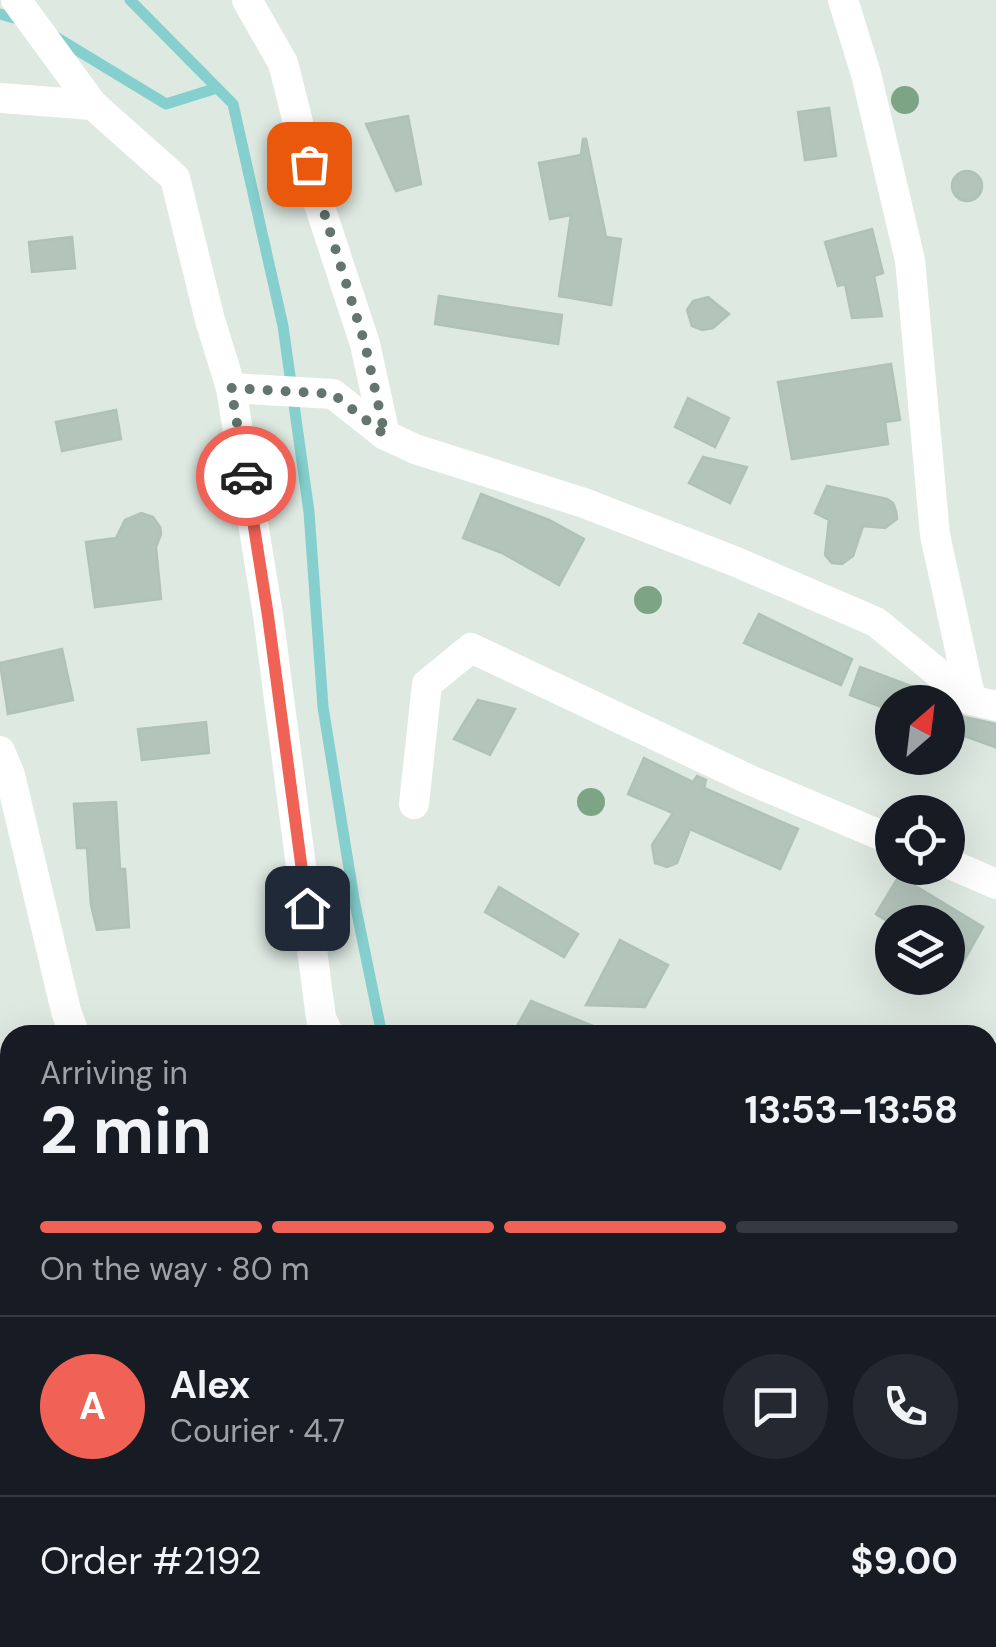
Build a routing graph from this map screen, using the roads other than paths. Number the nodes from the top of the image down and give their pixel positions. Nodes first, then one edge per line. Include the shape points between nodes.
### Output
1 (16, 0) edge
2 (246, 0) edge
3 (843, 0) edge
4 (0, 98) edge
5 (93, 105) junction
6 (231, 388) junction
7 (385, 435) junction
8 (984, 703) edge
9 (0, 751) edge
10 (414, 804) dead end
11 (875, 833) edge
12 (965, 870) edge
13 (996, 884) edge
14 (71, 1025) edge
15 (325, 1025) edge

1 - 5 street
2 - 7 street via 283,63
3 - 8 street via 910,260 936,535
4 - 5 street
5 - 6 street via 175,178
6 - 7 street via 333,394
6 - 15 street
7 - 8 street via 584,503 876,622
9 - 14 street
10 - 11 street via 426,684 471,648
12 - 13 street

